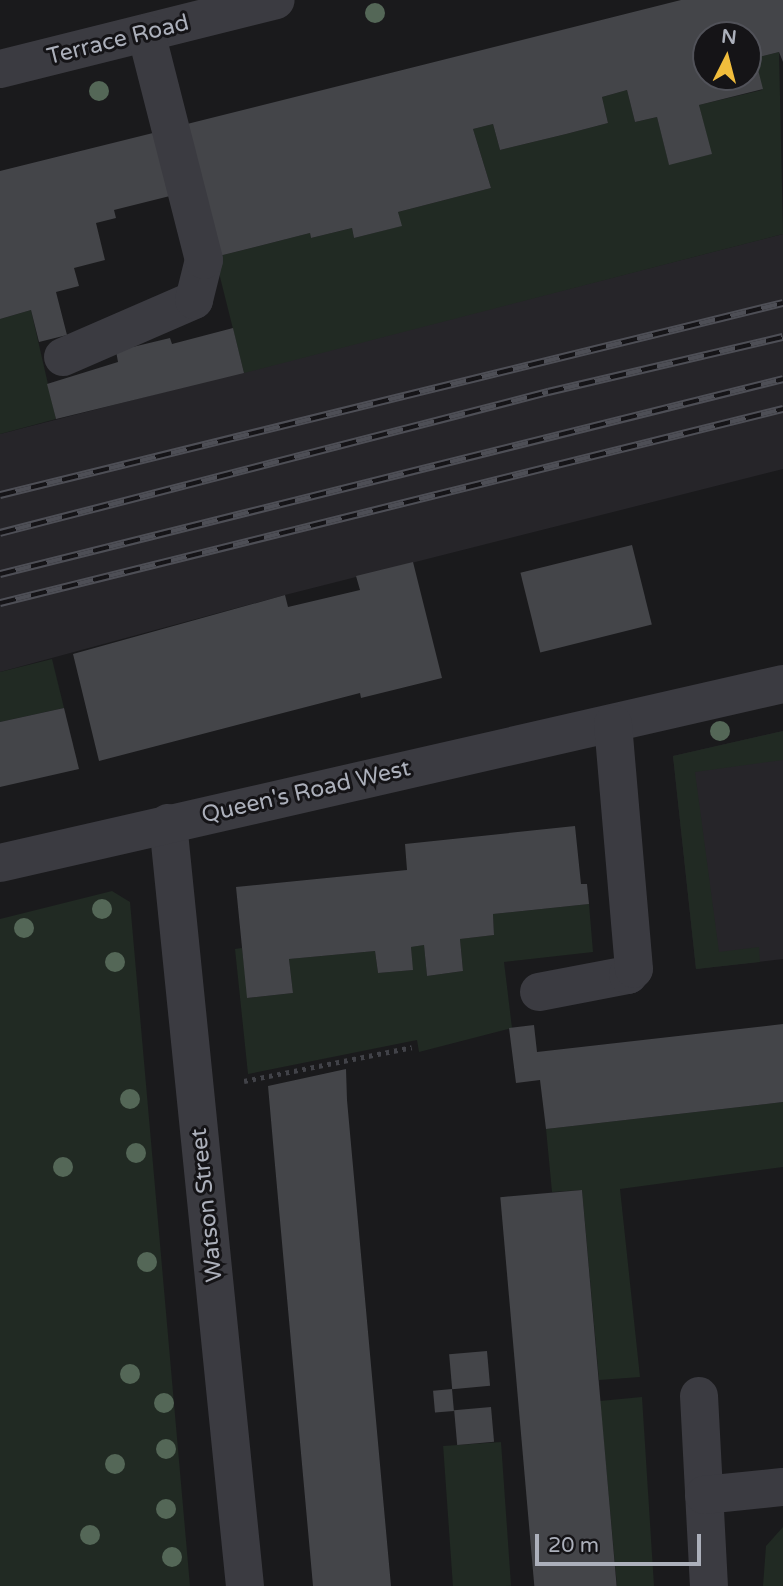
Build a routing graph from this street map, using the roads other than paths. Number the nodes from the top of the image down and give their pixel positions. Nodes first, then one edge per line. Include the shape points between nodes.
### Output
1 (276, 0) edge
2 (146, 33) junction
3 (0, 69) edge
4 (63, 357) dead end
5 (783, 684) edge
6 (613, 723) junction
7 (168, 823) junction
8 (0, 863) edge
9 (539, 992) dead end
10 (699, 1396) dead end
11 (783, 1487) edge
12 (704, 1495) junction
13 (245, 1586) edge
14 (709, 1586) edge

1 - 2 street, Terrace Road
2 - 3 street, Terrace Road
2 - 4 street via 204,260 194,300
5 - 6 street, Queen's Road West
6 - 7 street, Queen's Road West
6 - 9 street via 634,970 628,975
7 - 8 street, Queen's Road West
7 - 13 street, Watson Street
10 - 12 street
11 - 12 street
12 - 14 street

